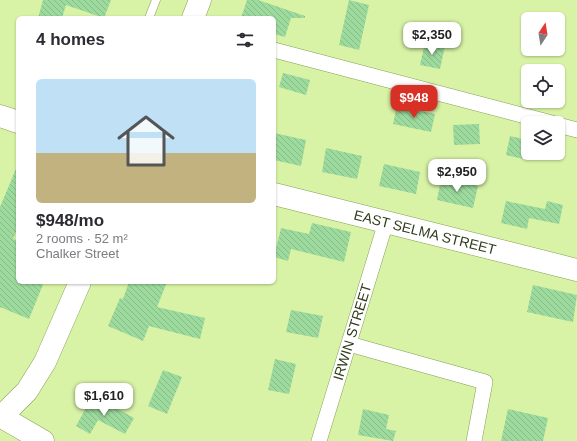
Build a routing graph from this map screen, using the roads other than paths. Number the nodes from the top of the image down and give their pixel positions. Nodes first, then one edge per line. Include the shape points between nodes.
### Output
1 (156, 0) edge
2 (200, 0) edge
3 (149, 16) edge
4 (194, 16) edge
5 (276, 51) edge
6 (0, 116) edge
7 (525, 116) edge
8 (16, 121) edge
9 (565, 127) edge
10 (577, 130) edge
11 (276, 194) edge
12 (386, 222) junction
13 (577, 270) edge
14 (79, 284) edge
15 (349, 344) junction
16 (1, 417) edge
17 (43, 441) edge
18 (319, 441) edge
19 (474, 441) edge

1 - 3 lane
2 - 4 street
5 - 7 street
6 - 8 street
9 - 10 street
11 - 12 street, EAST SELMA STREET
12 - 13 street, EAST SELMA STREET
12 - 15 street, IRWIN STREET
14 - 16 street via 45,362 27,391
15 - 18 street, IRWIN STREET
15 - 19 street via 485,382
16 - 17 street

